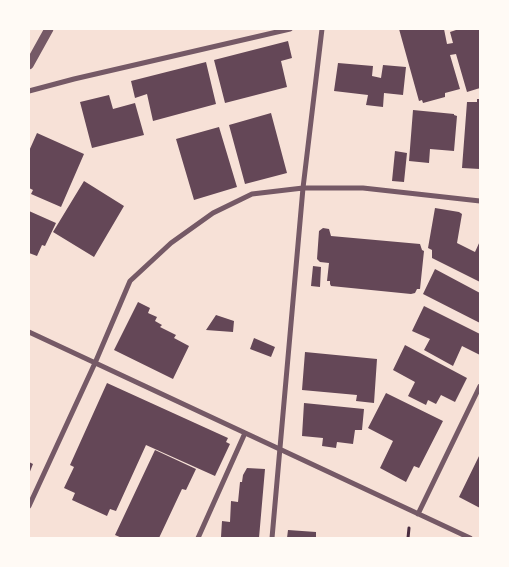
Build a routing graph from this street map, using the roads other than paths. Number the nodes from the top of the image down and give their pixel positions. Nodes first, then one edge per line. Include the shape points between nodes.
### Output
1 (49, 29) edge
2 (290, 29) edge
3 (322, 29) edge
4 (29, 66) edge
5 (29, 91) edge
6 (303, 188) junction
7 (480, 201) edge
8 (29, 332) edge
9 (95, 363) junction
10 (480, 386) edge
11 (245, 433) junction
12 (281, 450) junction
13 (29, 506) edge
14 (418, 514) junction
15 (198, 538) edge
16 (272, 538) edge
17 (470, 538) edge

1 - 4 street
2 - 5 street
3 - 6 street
6 - 7 street via 363,188
6 - 9 street via 252,194 213,213 171,243 130,281
6 - 12 street
8 - 9 street
9 - 11 street
9 - 13 street
10 - 14 street
11 - 12 street
11 - 15 street
12 - 14 street
12 - 16 street
14 - 17 street

